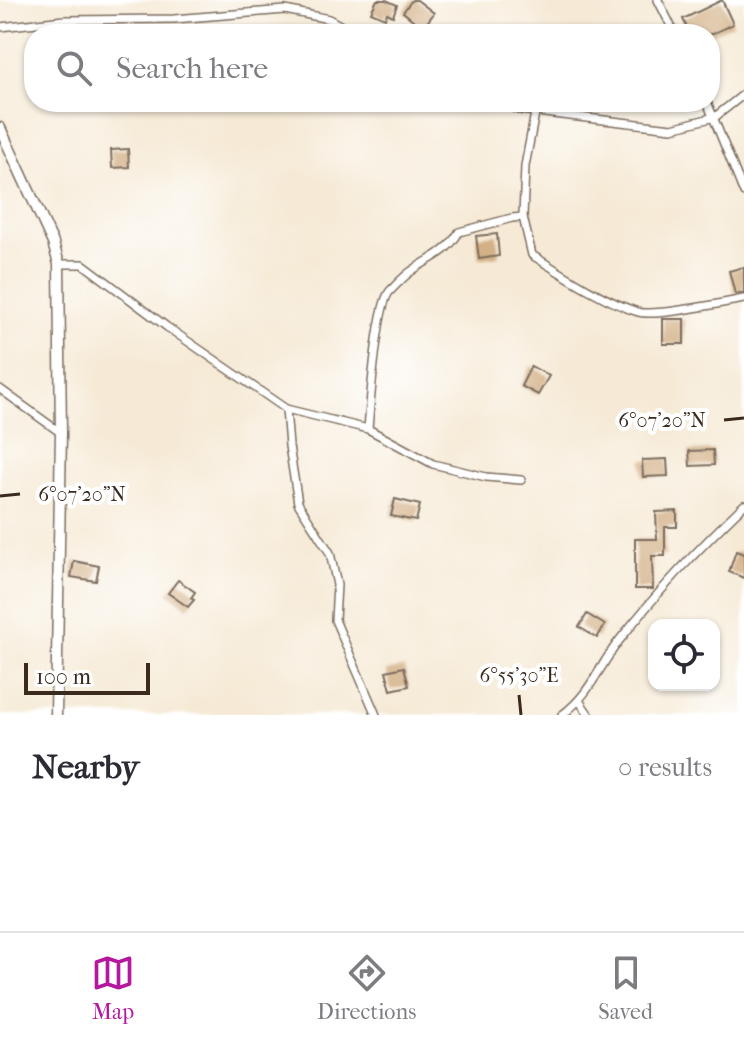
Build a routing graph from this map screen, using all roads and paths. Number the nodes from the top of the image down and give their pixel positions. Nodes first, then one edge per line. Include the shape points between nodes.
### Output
1 (658, 0) edge
2 (24, 24) edge
3 (27, 24) edge
4 (338, 24) edge
5 (670, 24) edge
6 (0, 27) edge
7 (744, 94) edge
8 (530, 112) edge
9 (712, 112) edge
10 (535, 113) junction
11 (715, 117) junction
12 (0, 128) edge
13 (744, 193) edge
14 (523, 217) junction
15 (59, 264) junction
16 (744, 299) edge
17 (0, 389) edge
18 (286, 409) junction
19 (368, 429) junction
20 (61, 433) junction
21 (521, 480) dead end
22 (744, 505) edge
23 (580, 702) junction
24 (56, 715) edge
25 (376, 715) edge
26 (562, 715) edge
27 (589, 715) edge

1 - 5 street
2 - 6 street
3 - 4 street via 285,10
7 - 11 street
8 - 10 street
9 - 11 street
10 - 11 street via 672,128
10 - 14 street
11 - 13 street
12 - 15 main road
14 - 16 street via 532,255 640,313
14 - 19 street via 459,232 436,258 412,270 386,294
15 - 18 street via 83,264
15 - 20 main road
17 - 20 street
18 - 19 street
18 - 25 street via 298,503 330,553 337,585 335,620
19 - 21 street via 433,464
20 - 24 main road
22 - 23 street via 620,639
23 - 26 street
23 - 27 street

